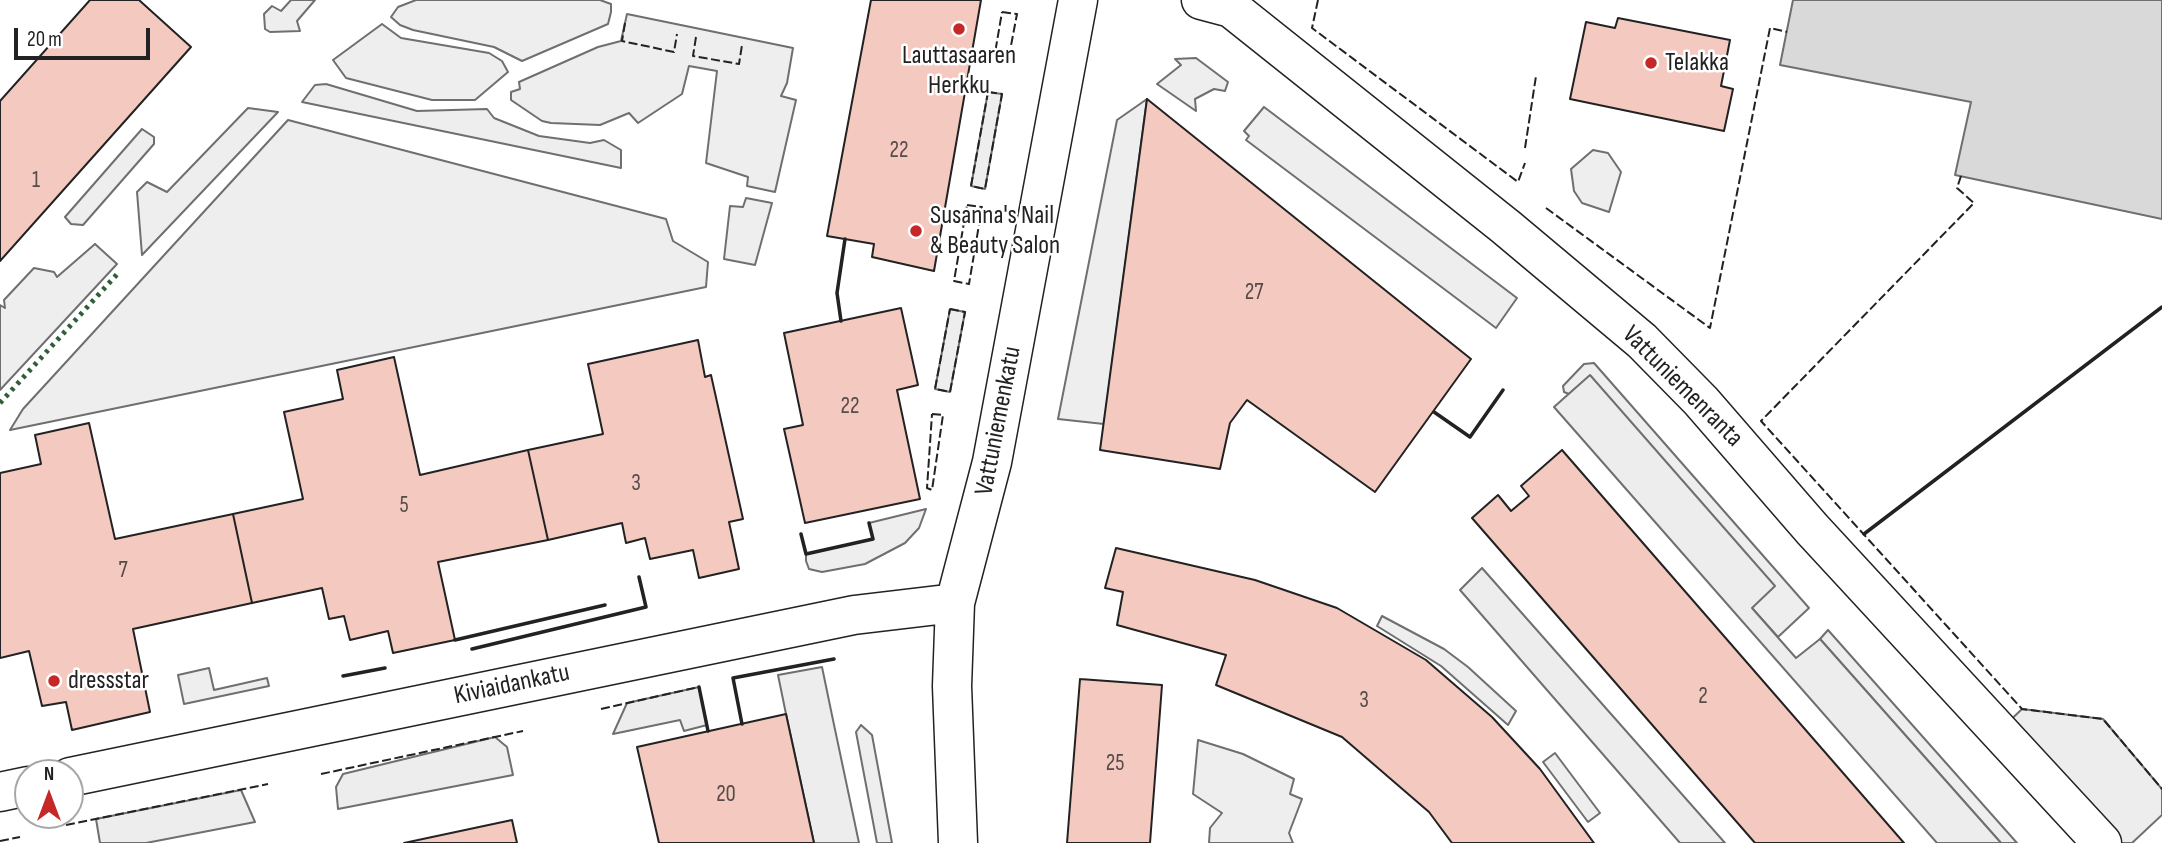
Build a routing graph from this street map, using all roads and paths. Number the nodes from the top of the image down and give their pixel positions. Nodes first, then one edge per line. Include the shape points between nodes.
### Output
1 (1078, 0) edge
2 (1201, 0) edge
3 (955, 603) junction
4 (84, 774) edge
5 (958, 843) edge
6 (2102, 843) edge

1 - 3 street, Vattuniemenkatu via 992,463
2 - 6 street, Vattuniemenranta via 1231,8 1642,341
3 - 4 street, Kiviaidankatu via 854,615
3 - 5 street, Vattuniemenkatu via 952,686

